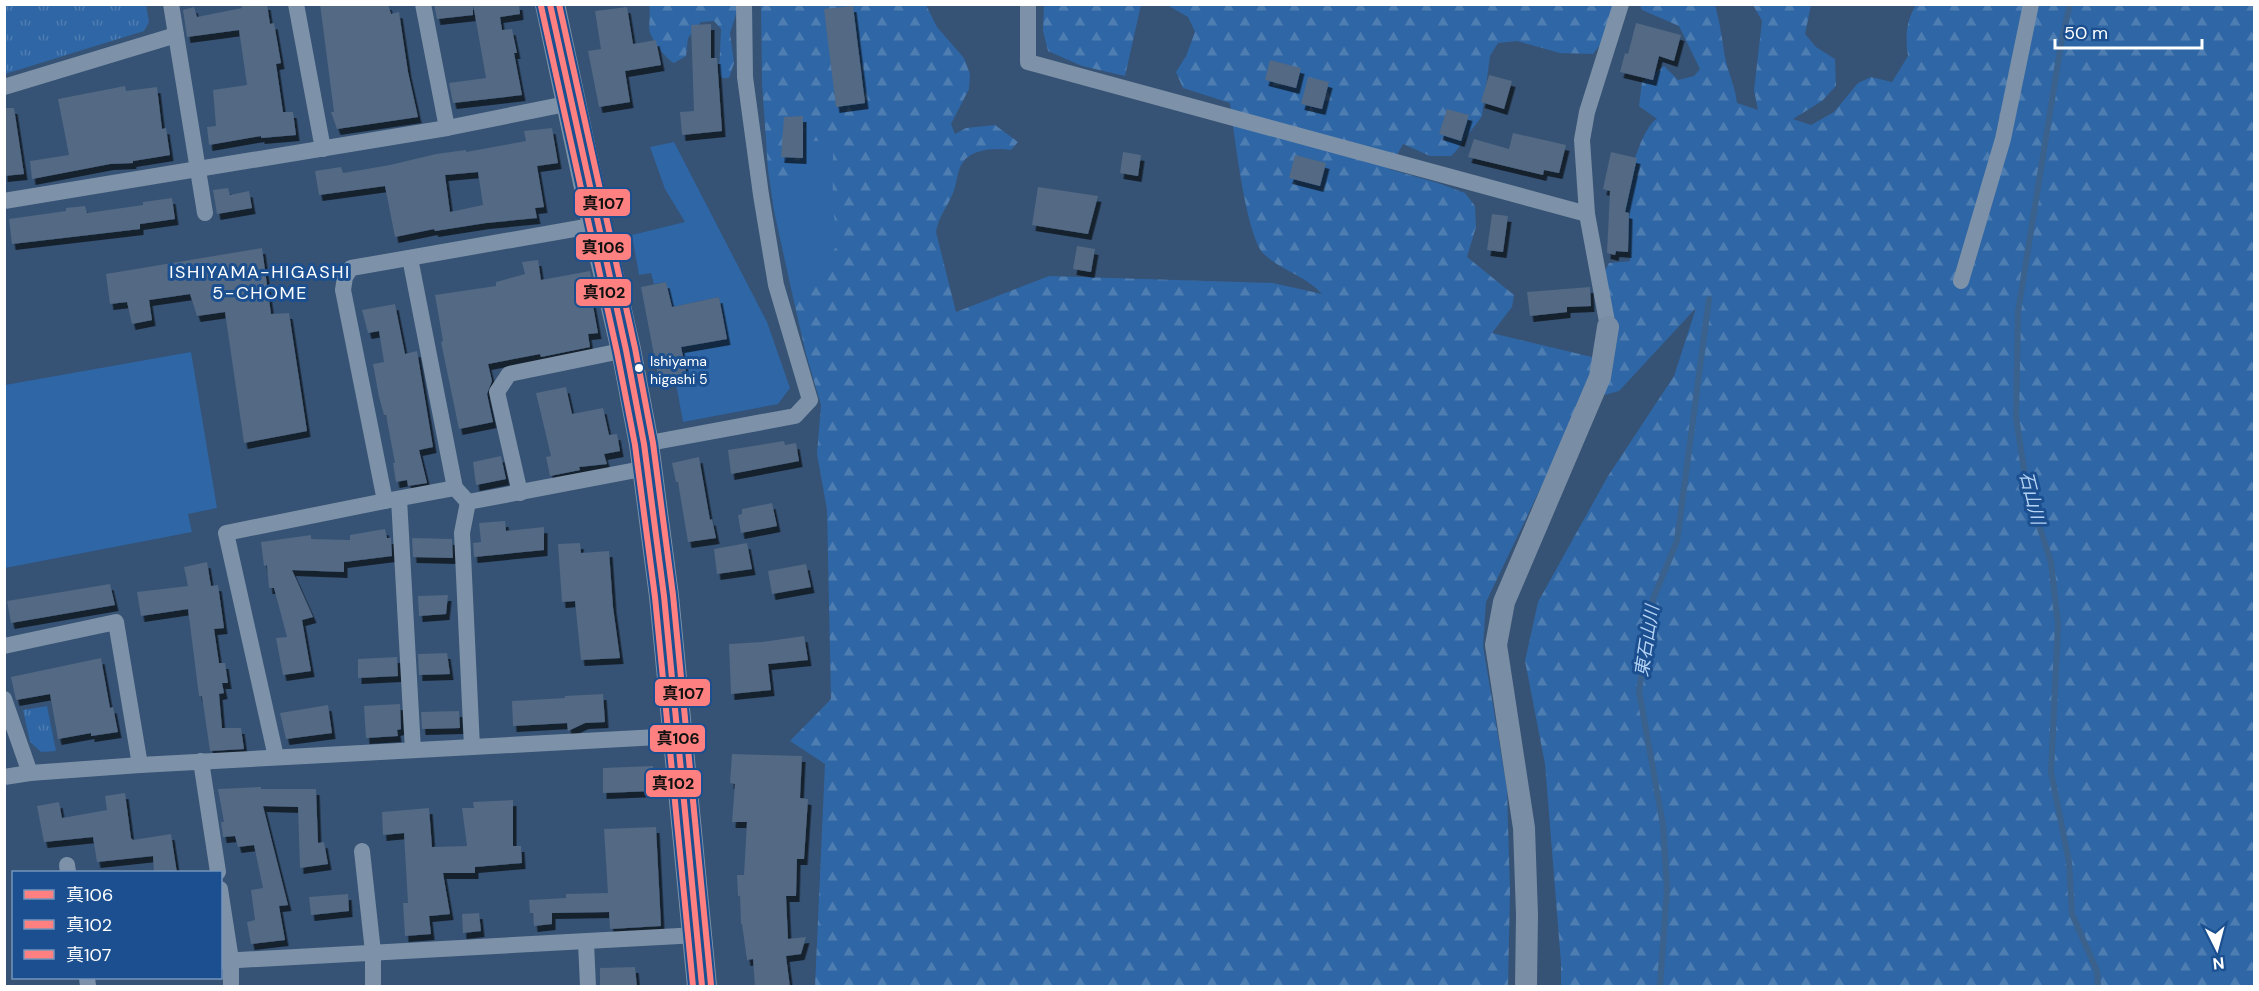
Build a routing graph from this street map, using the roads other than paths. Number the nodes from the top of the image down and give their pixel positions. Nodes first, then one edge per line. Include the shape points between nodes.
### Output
1 (171, 4) edge
2 (297, 4) edge
3 (423, 4) edge
4 (550, 4) edge
5 (744, 4) edge
6 (1028, 4) edge
7 (1621, 4) edge
8 (2031, 4) edge
9 (176, 35) junction
10 (4, 87) edge
11 (572, 103) junction
12 (447, 128) junction
13 (323, 149) junction
14 (197, 170) junction
15 (4, 201) edge
16 (205, 213) dead end
17 (1587, 214) junction
18 (597, 225) junction
19 (410, 258) junction
20 (1961, 281) dead end
21 (1608, 327) joint
22 (626, 350) junction
23 (645, 456) junction
24 (455, 488) junction
25 (520, 493) junction
26 (392, 500) junction
27 (468, 502) junction
28 (4, 646) edge
29 (4, 699) edge
30 (677, 736) junction
31 (472, 747) junction
32 (413, 750) junction
33 (276, 757) junction
34 (201, 762) junction
35 (140, 765) junction
36 (30, 773) junction
37 (9, 776) edge
38 (362, 851) dead end
39 (218, 871) edge
40 (222, 913) edge
41 (698, 935) junction
42 (586, 943) junction
43 (373, 952) junction
44 (226, 961) edge
45 (231, 987) edge
46 (373, 987) edge
47 (588, 987) edge
48 (702, 987) edge
49 (1526, 987) edge

1 - 9 street
2 - 13 street
3 - 12 street
4 - 11 highway
5 - 23 street via 746,77 776,285 810,400 795,416
6 - 17 street via 1028,62
7 - 17 street via 1582,140
8 - 20 street via 2003,139
9 - 10 street
9 - 14 street
11 - 12 street
11 - 18 highway
12 - 13 street
13 - 14 street
14 - 15 street
14 - 16 street
17 - 21 street
18 - 19 street
18 - 22 highway
19 - 24 street
19 - 26 street via 351,268 343,290
21 - 49 street via 1600,377 1504,602 1496,645 1524,828
22 - 23 highway
22 - 25 street via 509,374 497,392
23 - 25 street
23 - 30 highway
24 - 26 street
24 - 27 street
25 - 27 street
26 - 32 street
26 - 33 street via 226,533
27 - 31 street via 462,533
28 - 35 street via 116,622
29 - 36 street
30 - 31 street
30 - 41 highway
31 - 32 street
32 - 33 street
33 - 34 street
34 - 35 street
34 - 39 street
35 - 36 street
36 - 37 street
38 - 43 street
40 - 44 street
41 - 42 street
41 - 48 highway
42 - 43 street
42 - 47 street
43 - 44 street
43 - 46 street
44 - 45 street

